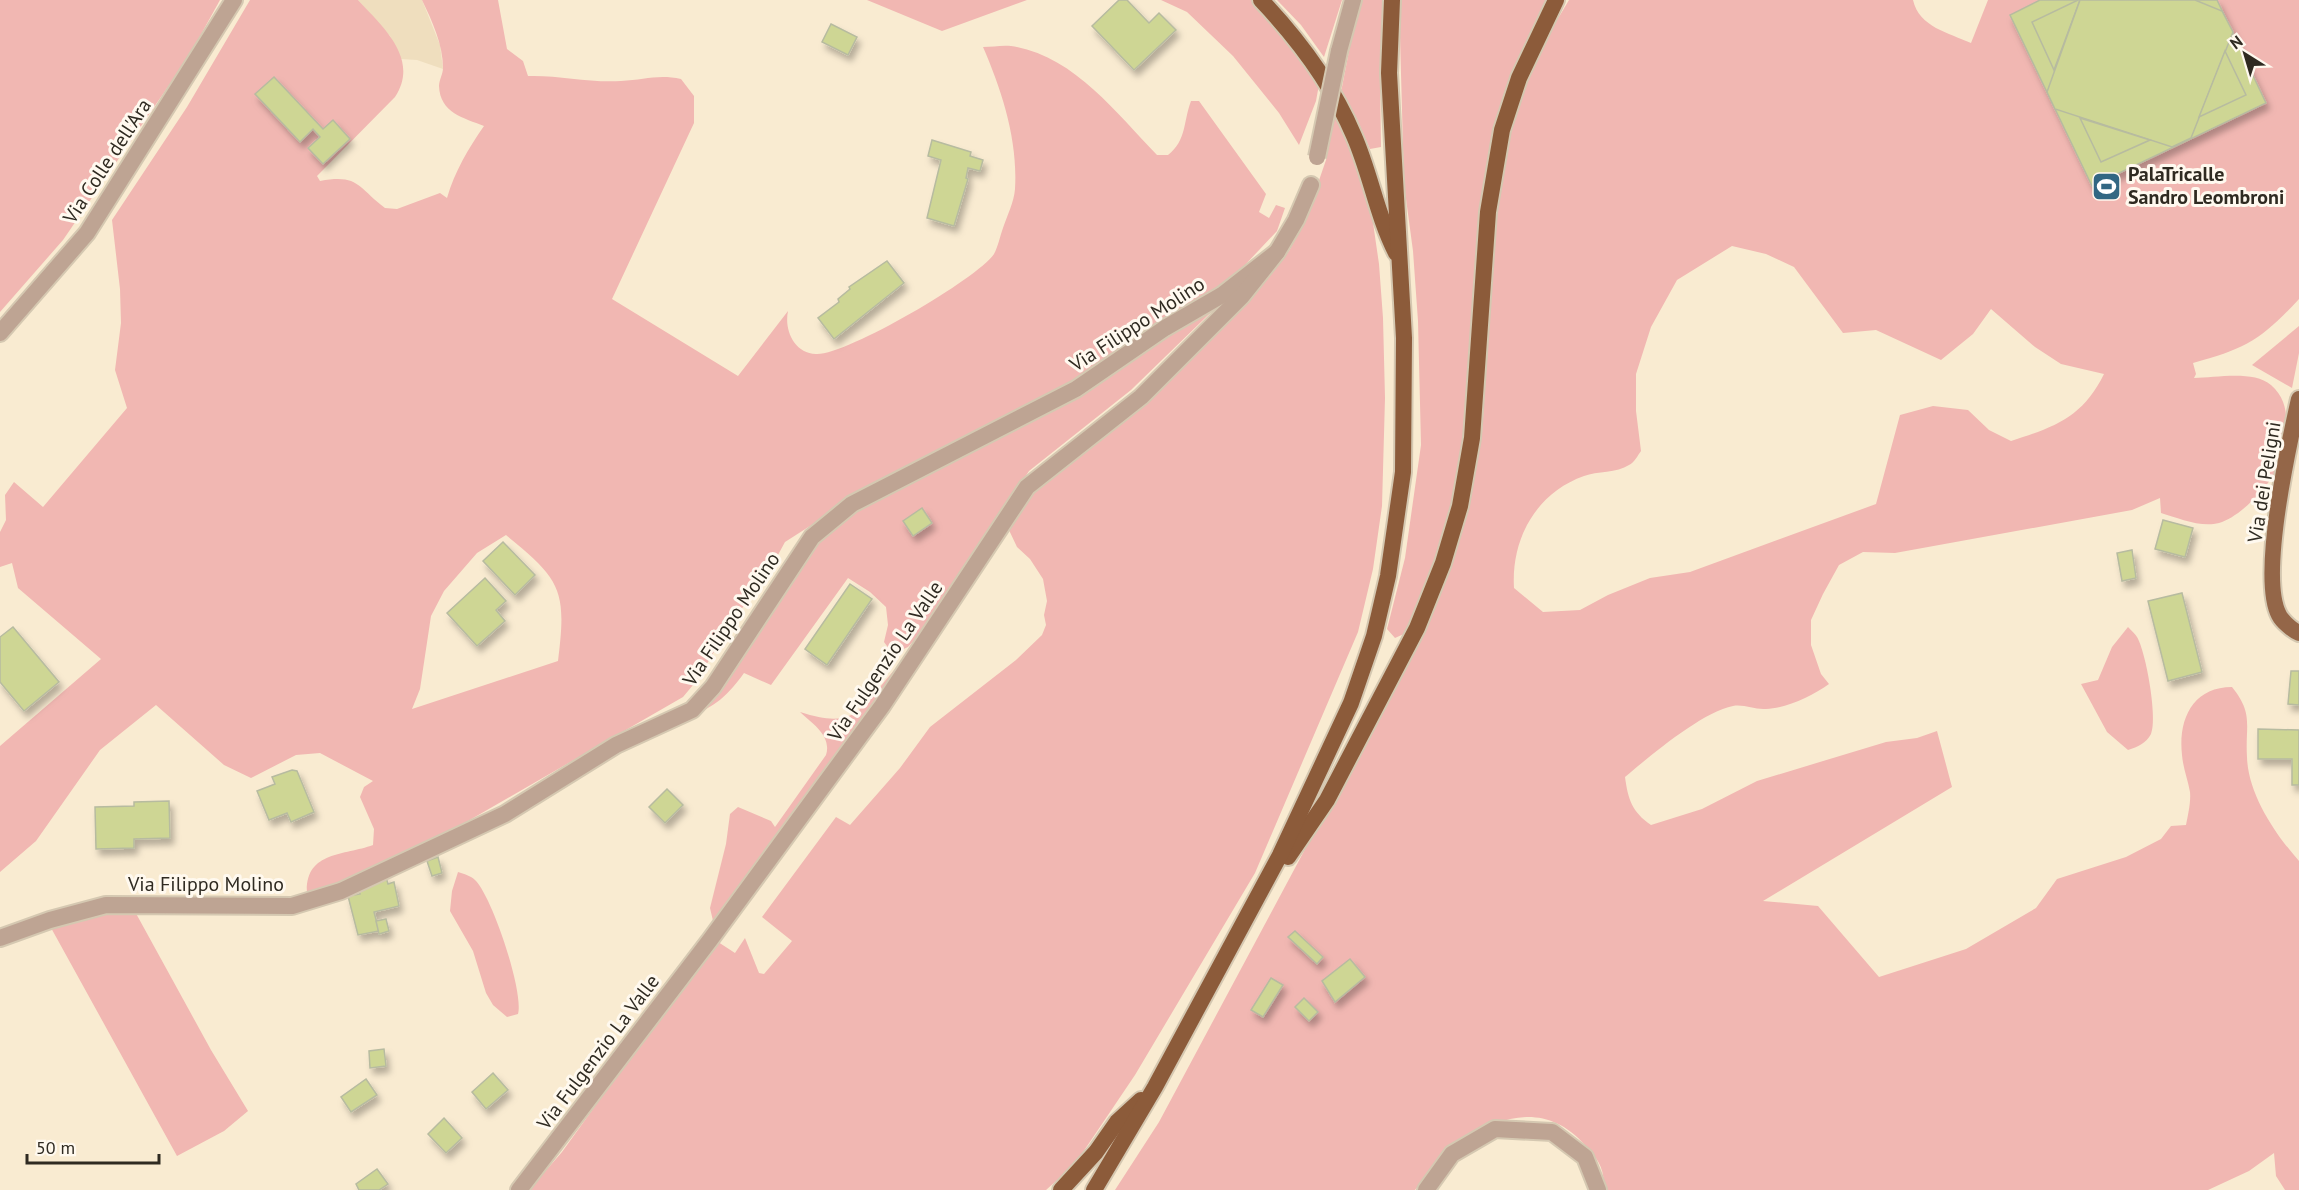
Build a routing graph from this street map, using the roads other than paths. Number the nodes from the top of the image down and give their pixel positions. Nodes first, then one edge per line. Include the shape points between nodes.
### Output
1 (234, 0) edge
2 (1262, 0) edge
3 (1353, 0) edge
4 (1392, 0) edge
5 (1556, 0) edge
6 (1317, 157) dead end
7 (1311, 185) dead end
8 (1277, 252) junction
9 (1400, 260) junction
10 (0, 333) edge
11 (2299, 399) edge
12 (2299, 633) edge
13 (1252, 910) junction
14 (0, 939) edge
15 (1155, 1087) junction
16 (519, 1190) edge
17 (1061, 1190) edge
18 (1095, 1190) edge
19 (1426, 1190) edge
20 (1598, 1190) edge

1 - 10 street, Via Colle dell'Ara via 87,233
2 - 9 highway via 1331,89 1354,135 1384,231
3 - 6 street, bridge
4 - 9 highway via 1391,131
5 - 13 highway via 1519,78 1502,130 1488,212 1472,438 1460,506 1443,562 1417,628 1327,800
7 - 8 street, Via Fulgenzio La Valle
8 - 14 street, Via Filippo Molino via 1222,295 1165,328 1076,389 852,504 812,537 713,687 692,710 616,745 505,814 341,891 292,906 106,905
8 - 16 street, Via Fulgenzio La Valle via 1242,296 1141,398 1027,487 882,706
9 - 13 highway via 1403,472 1388,576 1374,636 1351,703
11 - 12 main road, Via dei Peligni via 2277,510 2272,588 2279,615
13 - 15 highway
15 - 17 highway via 1117,1122
15 - 18 highway
19 - 20 street via 1452,1154 1495,1129 1552,1132 1585,1157

